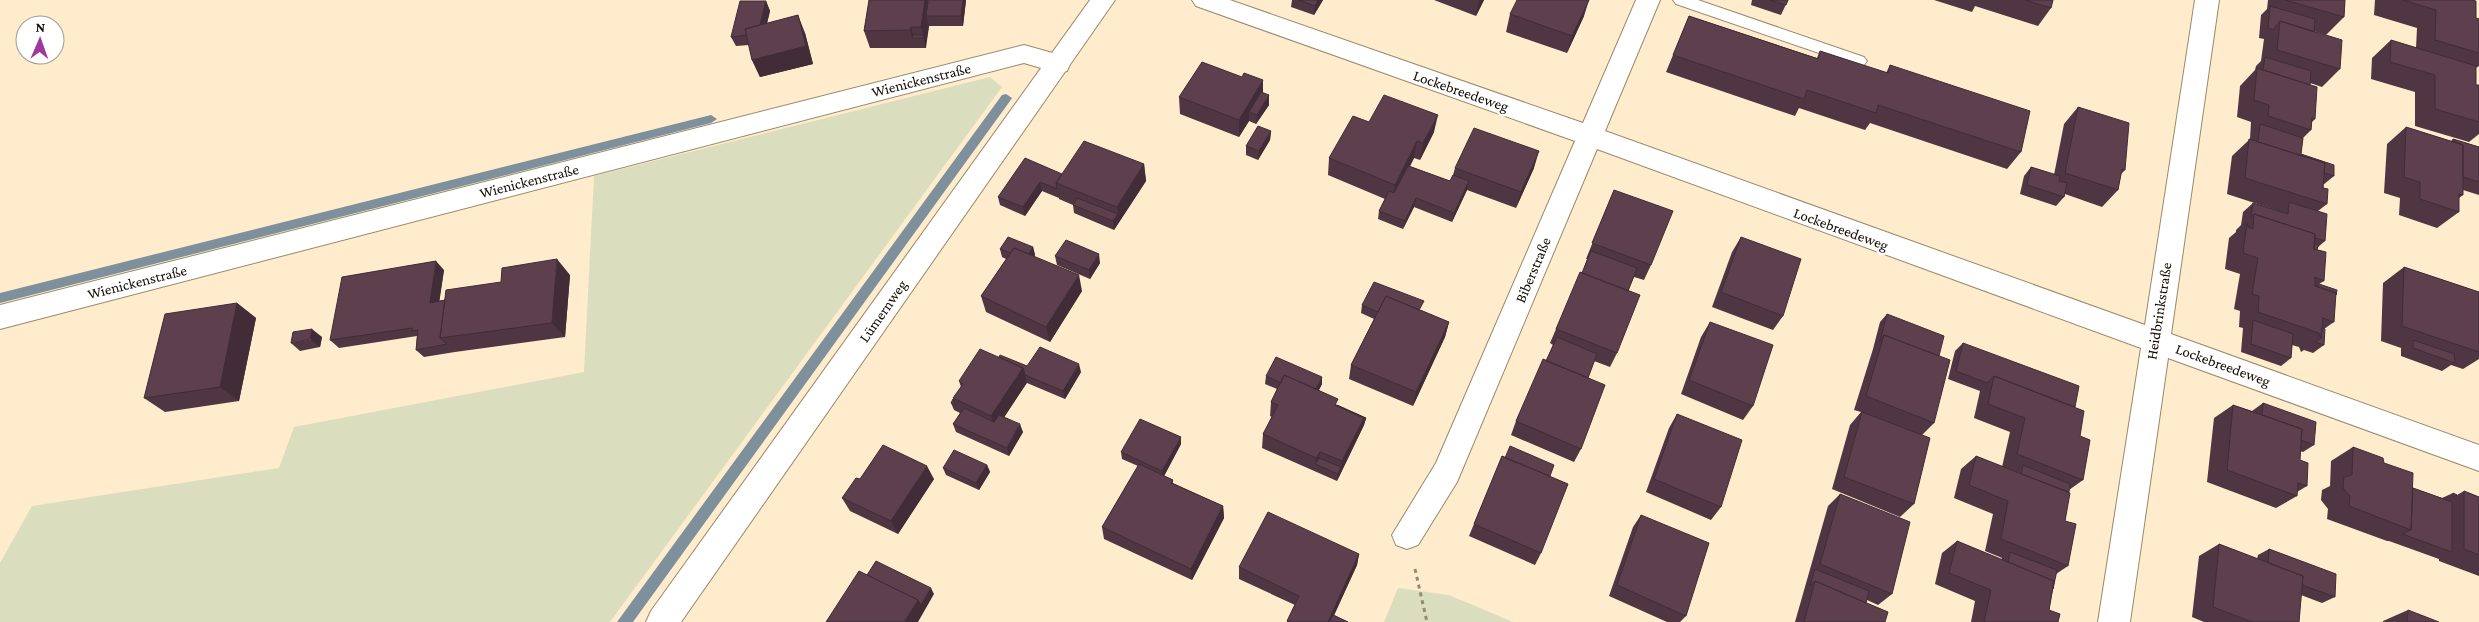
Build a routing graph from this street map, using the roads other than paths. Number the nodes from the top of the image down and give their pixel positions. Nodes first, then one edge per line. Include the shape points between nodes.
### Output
1 (1103, 0) edge
2 (1204, 0) edge
3 (1648, 0) edge
4 (1681, 0) edge
5 (2207, 0) edge
6 (1859, 61) edge
7 (1058, 64) junction
8 (1590, 136) junction
9 (0, 317) edge
10 (2155, 341) junction
11 (2479, 458) edge
12 (1407, 536) road end
13 (662, 622) edge
14 (2114, 622) edge

1 - 7 street, Lümernweg
2 - 8 street, Lockebreedeweg
3 - 8 street, Biberstraße
4 - 6 lane
5 - 10 street, Heidbrinkstraße
7 - 9 street, Wienickenstraße via 1024,54
7 - 13 street, Lümernweg
8 - 10 street, Lockebreedeweg
8 - 12 street, Biberstraße via 1447,472
10 - 11 street, Lockebreedeweg
10 - 14 street, Heidbrinkstraße

